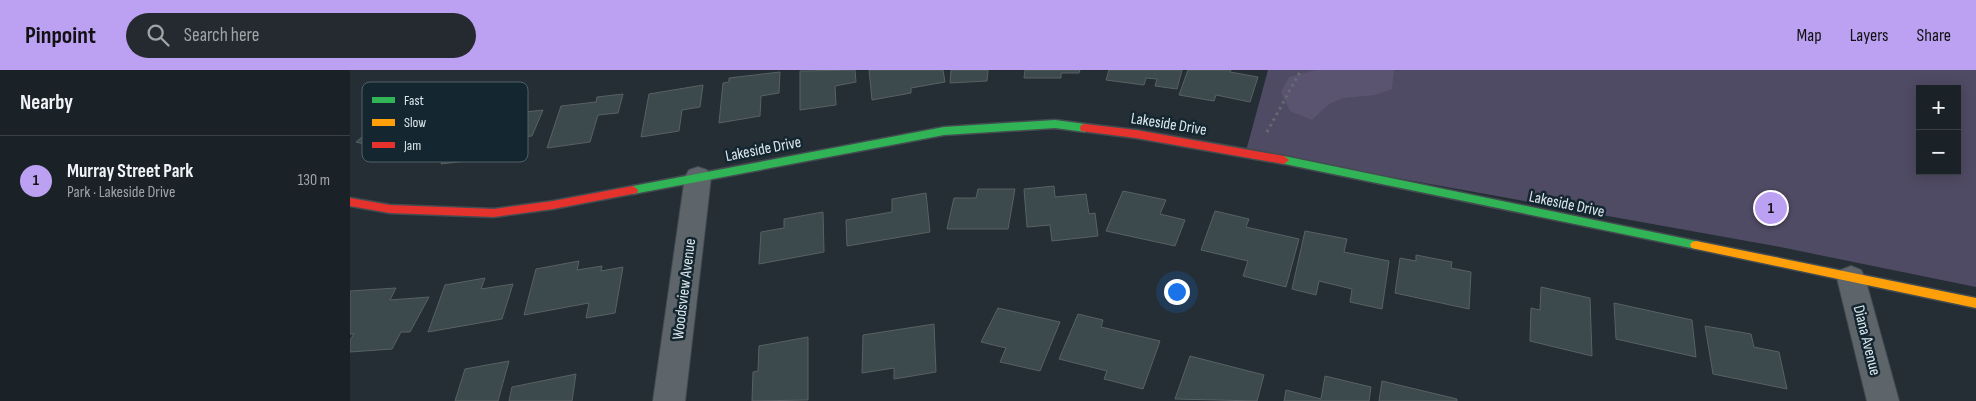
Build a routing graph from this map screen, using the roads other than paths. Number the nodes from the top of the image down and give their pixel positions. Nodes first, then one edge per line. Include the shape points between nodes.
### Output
1 (698, 177) junction
2 (350, 202) edge
3 (1852, 278) junction
4 (1976, 303) edge
5 (670, 401) edge
6 (1883, 401) edge

1 - 2 street, Lakeside Drive via 554,205 494,212 390,209
1 - 3 street, Lakeside Drive via 944,131 1055,124 1253,154
1 - 5 street, Woodsview Avenue
3 - 4 street, Lakeside Drive
3 - 6 street, Diana Avenue

